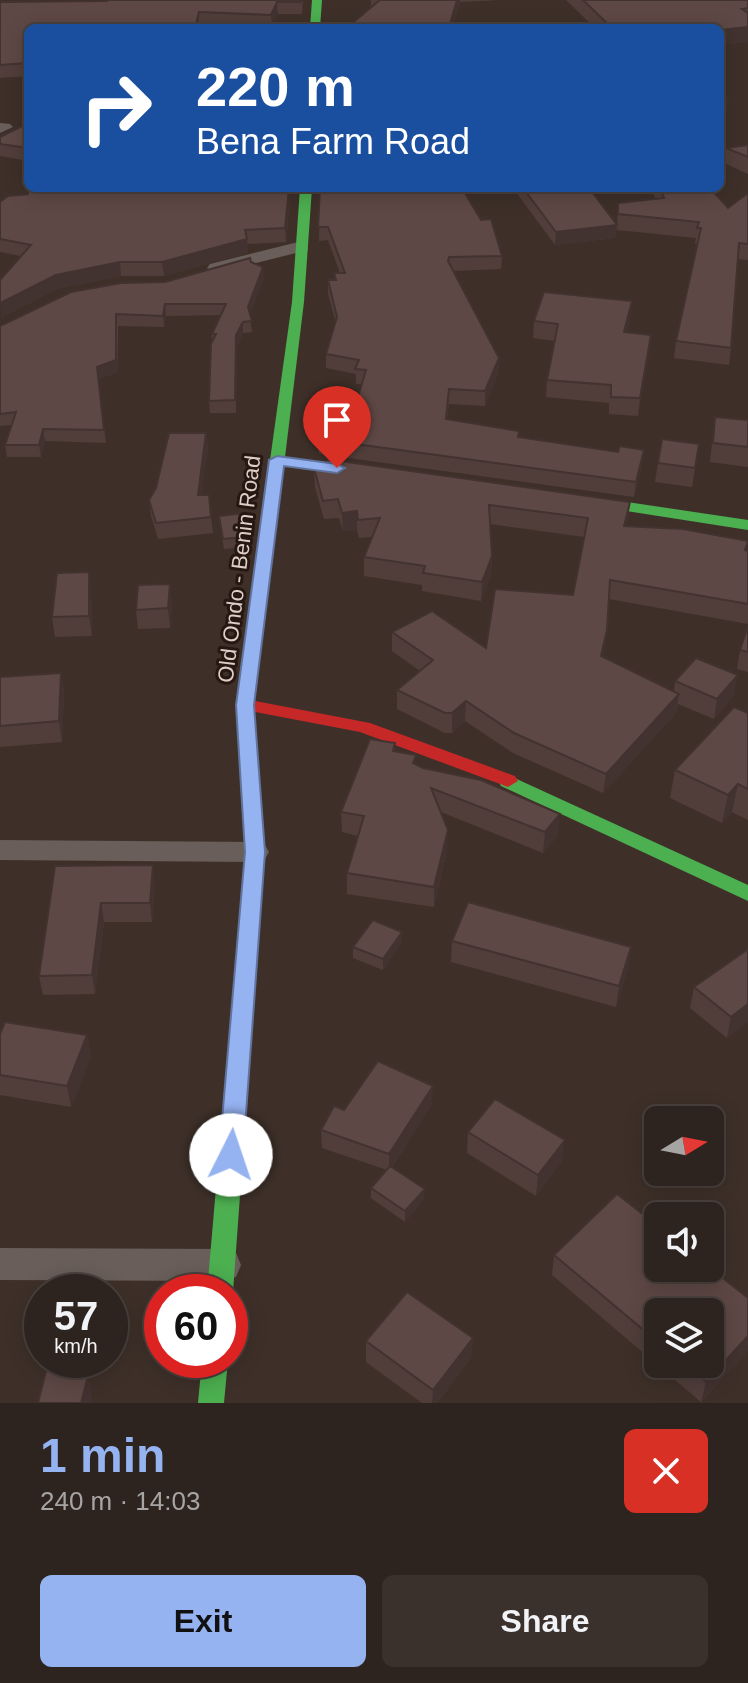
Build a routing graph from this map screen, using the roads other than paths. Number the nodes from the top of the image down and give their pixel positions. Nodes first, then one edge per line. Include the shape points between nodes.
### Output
1 (317, 0) edge
2 (315, 24) edge
3 (306, 192) edge
4 (302, 246) junction
5 (193, 275) edge
6 (277, 460) junction
7 (387, 475) edge
8 (560, 497) edge
9 (748, 525) edge
10 (245, 705) junction
11 (0, 850) edge
12 (255, 852) junction
13 (748, 894) edge
14 (0, 1264) edge
15 (159, 1274) edge
16 (222, 1274) edge
17 (213, 1378) edge
18 (211, 1403) edge

1 - 2 main road
3 - 4 main road, Old Ondo - Benin Road
4 - 5 street
4 - 6 main road, Old Ondo - Benin Road
6 - 7 main road
6 - 10 main road, Old Ondo - Benin Road
8 - 9 main road
10 - 12 main road, Old Ondo - Benin Road
10 - 13 main road via 364,727 498,776
11 - 12 street
12 - 16 main road, Old Ondo - Benin Road
14 - 15 street
17 - 18 main road

